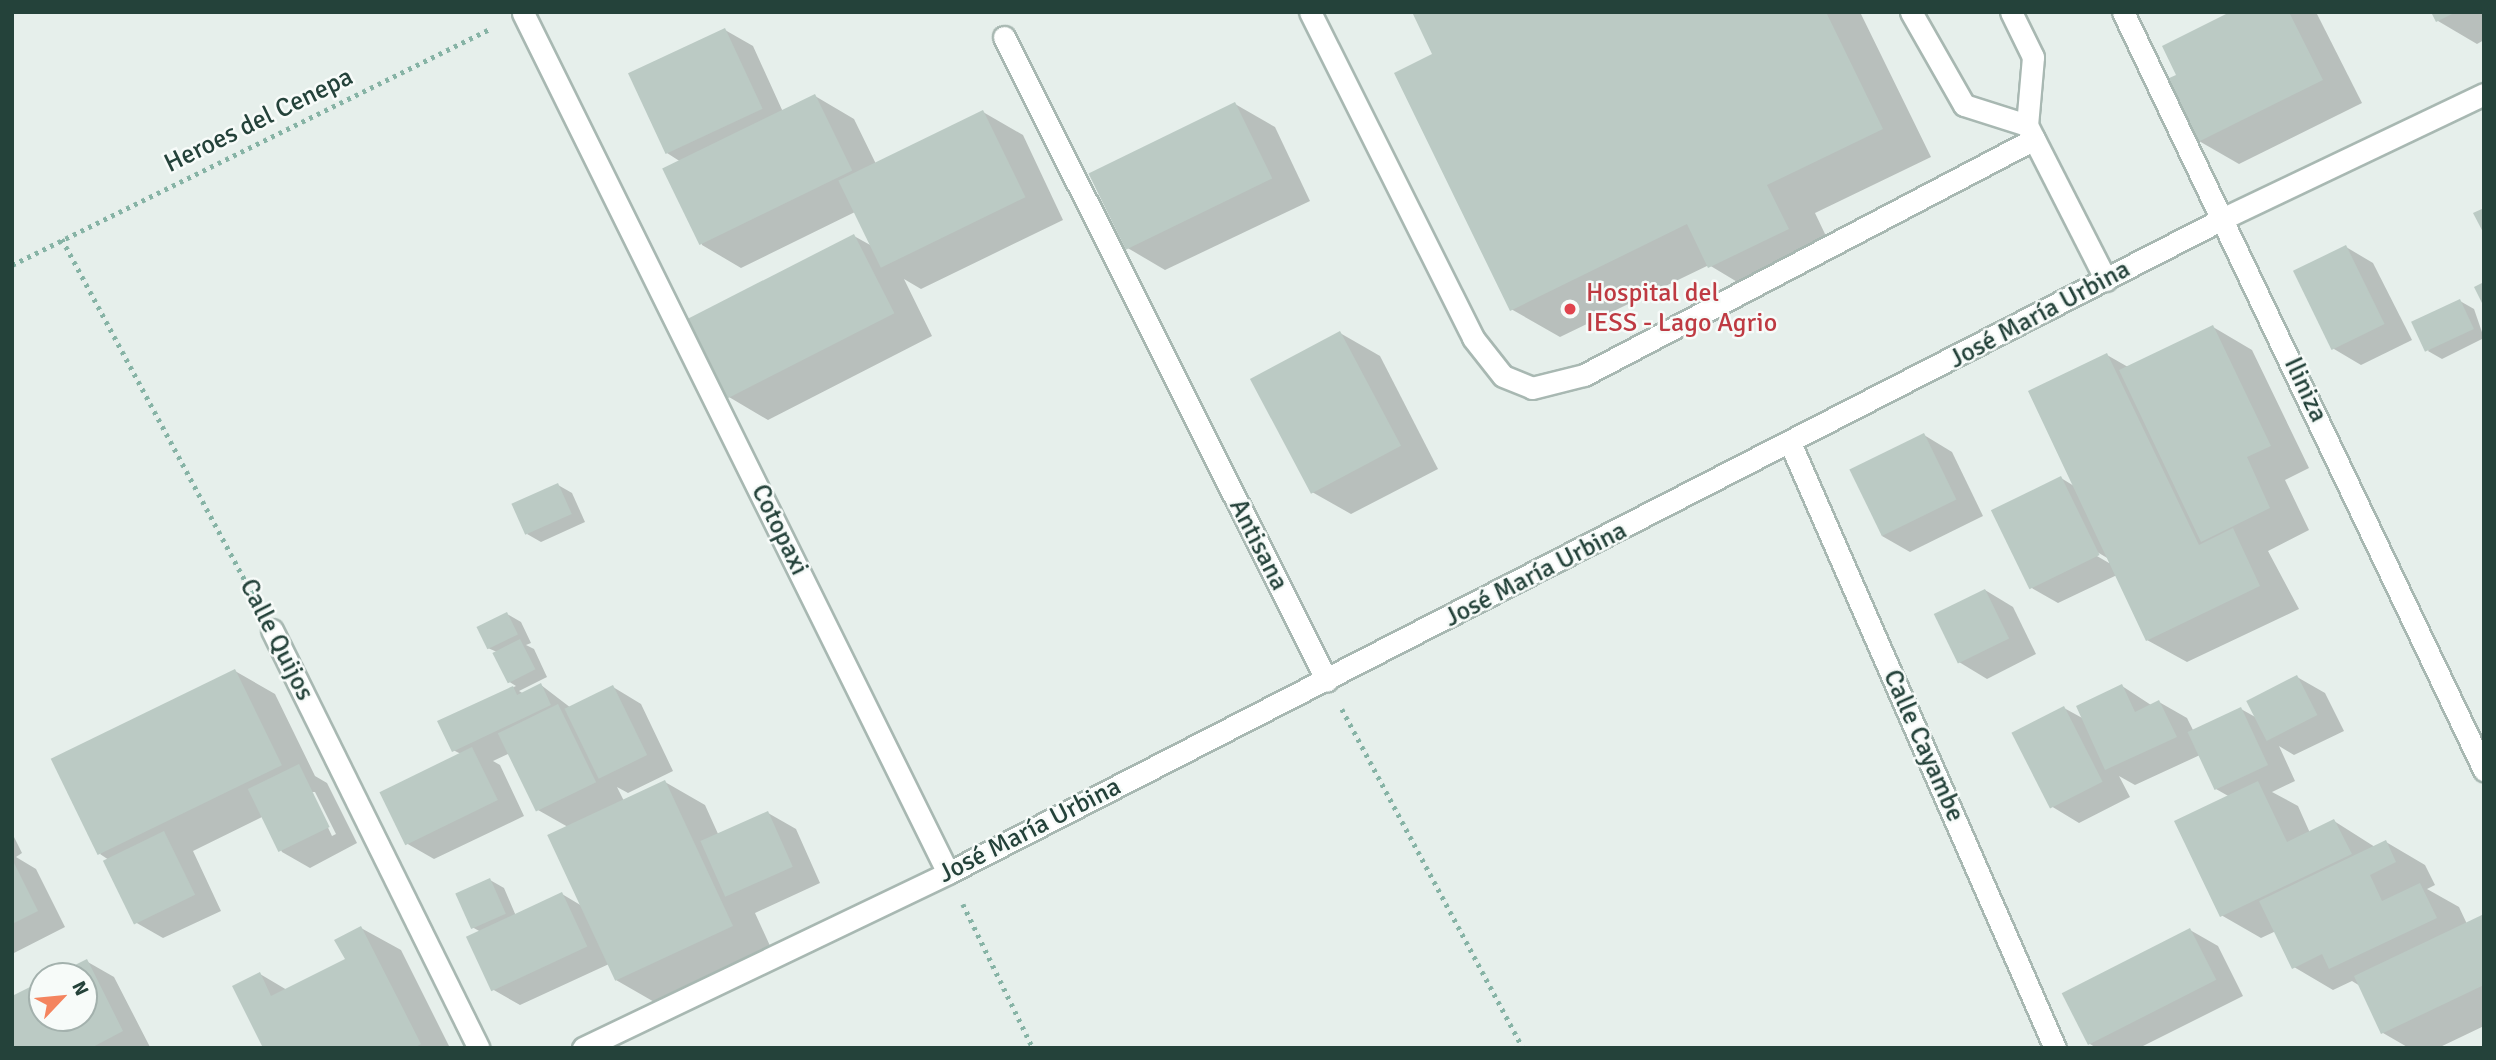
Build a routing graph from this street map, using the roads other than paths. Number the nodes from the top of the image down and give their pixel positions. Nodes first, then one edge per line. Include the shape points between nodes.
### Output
1 (1310, 12) edge
2 (1911, 12) edge
3 (2011, 12) edge
4 (2123, 12) edge
5 (523, 13) edge
6 (1003, 37) dead end
7 (2484, 94) edge
8 (2031, 132) junction
9 (2224, 218) junction
10 (2106, 281) junction
11 (1791, 445) junction
12 (272, 630) road end
13 (1326, 681) junction
14 (2484, 770) edge
15 (948, 873) junction
16 (479, 1048) edge
17 (583, 1048) edge
18 (2055, 1048) edge

1 - 8 street via 1474,338 1503,376 1532,388 1584,375
2 - 8 street via 1964,105
3 - 8 street via 2033,57
4 - 9 street, Iliniza
5 - 15 street, Cotopaxi
6 - 13 street, Antisana
7 - 9 street, José María Urbina
8 - 10 street
9 - 10 street, José María Urbina
9 - 14 street, Iliniza
10 - 11 street, José María Urbina
11 - 13 street, José María Urbina
11 - 18 street, Calle Cayambe
12 - 16 street, Calle Quijos
13 - 15 street, José María Urbina
15 - 17 street, José María Urbina

